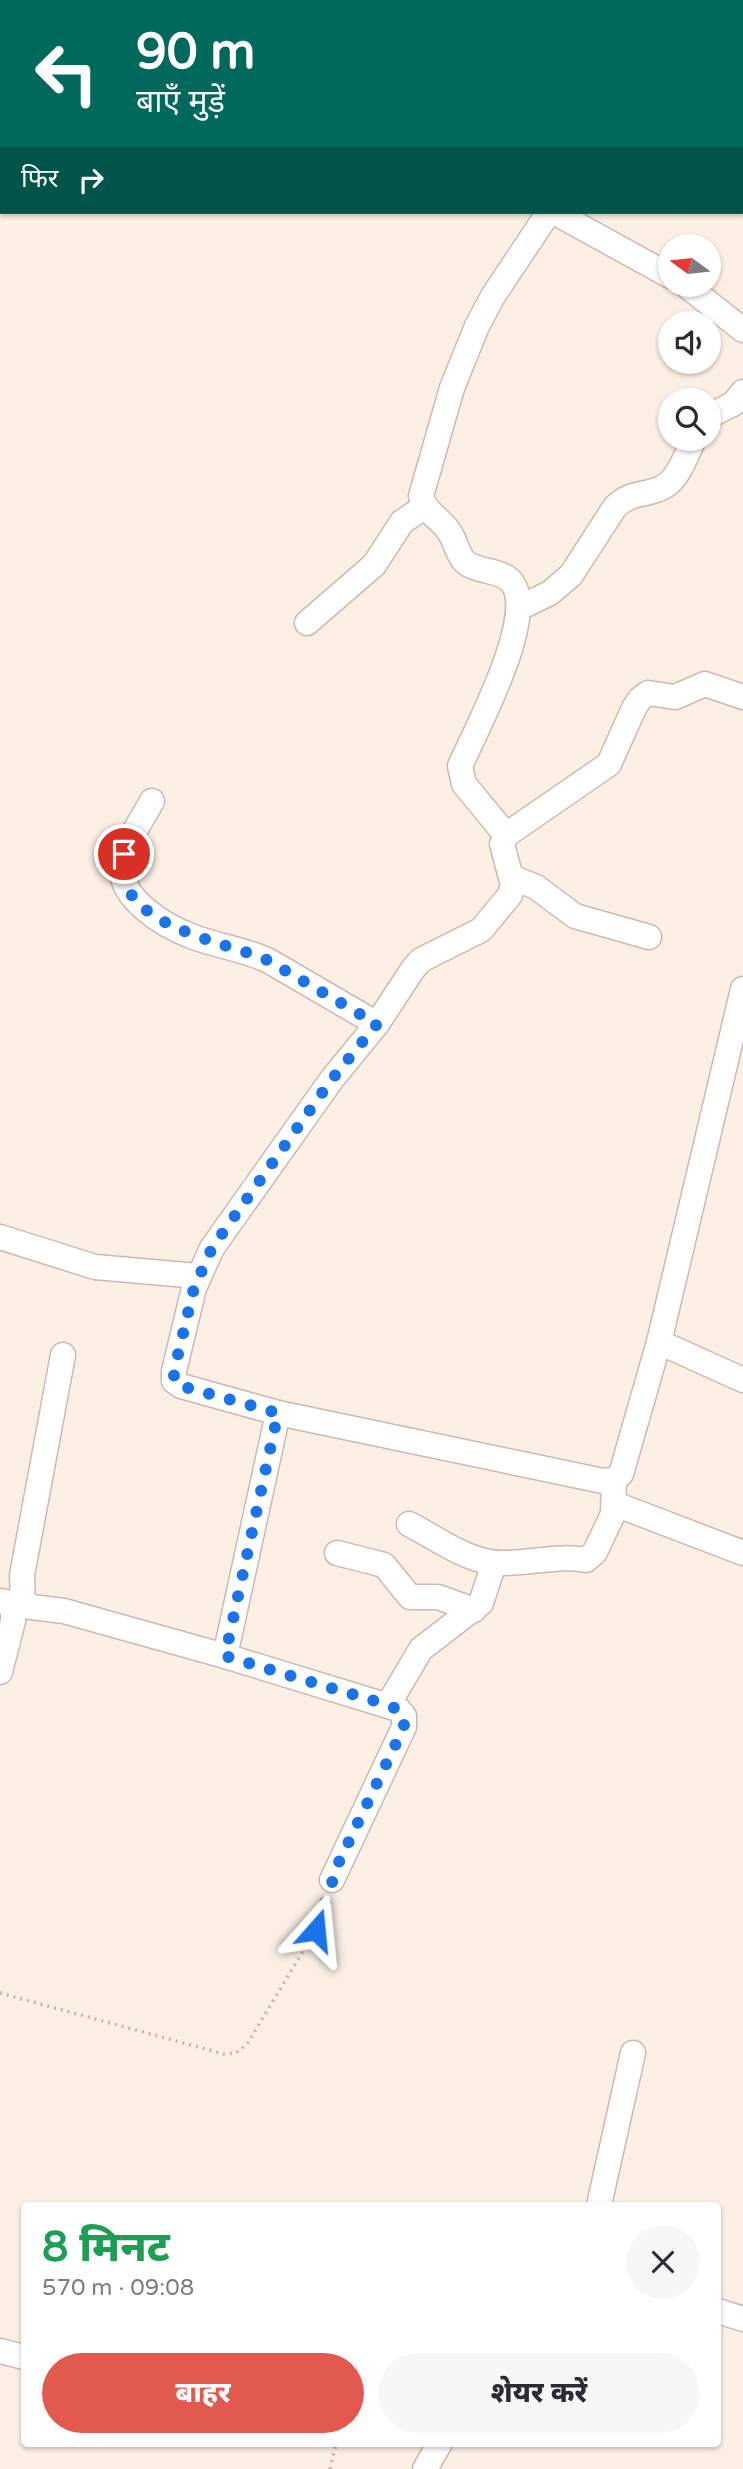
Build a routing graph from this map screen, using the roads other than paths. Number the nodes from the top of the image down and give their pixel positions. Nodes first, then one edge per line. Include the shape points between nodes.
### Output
1 (556, 214) edge
2 (559, 214) edge
3 (658, 269) edge
4 (702, 298) edge
5 (743, 330) edge
6 (743, 392) edge
7 (721, 410) edge
8 (687, 451) edge
9 (424, 507) junction
10 (519, 608) junction
11 (307, 623) dead end
12 (743, 697) edge
13 (152, 802) dead end
14 (506, 835) junction
15 (511, 877) junction
16 (649, 937) dead end
17 (743, 989) edge
18 (377, 1024) junction
19 (0, 1237) edge
20 (198, 1276) junction
21 (659, 1342) junction
22 (63, 1355) dead end
23 (743, 1380) edge
24 (278, 1413) junction
25 (614, 1492) junction
26 (409, 1524) dead end
27 (337, 1553) dead end
28 (743, 1553) edge
29 (494, 1563) junction
30 (12, 1605) edge
31 (474, 1610) junction
32 (225, 1656) junction
33 (0, 1672) edge
34 (388, 1705) junction
35 (332, 1880) road end
36 (633, 2053) dead end
37 (600, 2202) edge
38 (721, 2312) edge
39 (743, 2319) edge
40 (0, 2351) edge
41 (21, 2356) edge
42 (438, 2447) edge
43 (425, 2469) edge

1 - 9 street via 485,308 462,361 423,484
2 - 3 street
4 - 5 street
6 - 7 street
8 - 10 street via 666,486 624,499 615,507 571,575 550,593
9 - 10 street via 450,533 464,561 515,585
9 - 11 street via 402,522 374,565
10 - 14 street via 514,637 460,766 464,785
12 - 14 street via 705,684 675,697 648,693 634,708 609,764
13 - 18 street via 121,867 142,907 192,937 269,961
14 - 15 street via 503,855
15 - 16 street via 536,887 575,916
15 - 18 street via 510,895 489,922 421,960
17 - 21 street
18 - 20 street via 212,1248
19 - 20 street via 95,1267
20 - 24 street via 174,1381
21 - 23 street
21 - 25 street
22 - 30 street via 22,1575
24 - 25 street via 603,1481
24 - 32 street
25 - 28 street
25 - 29 street via 592,1558
26 - 29 street via 468,1555
27 - 31 street via 384,1565 410,1597 438,1597
29 - 31 street via 485,1594
30 - 32 street via 64,1611
30 - 33 street via 13,1621
31 - 34 street via 421,1649
32 - 34 street
34 - 35 street via 404,1716 404,1727
36 - 37 street
38 - 39 street
40 - 41 street
42 - 43 street

